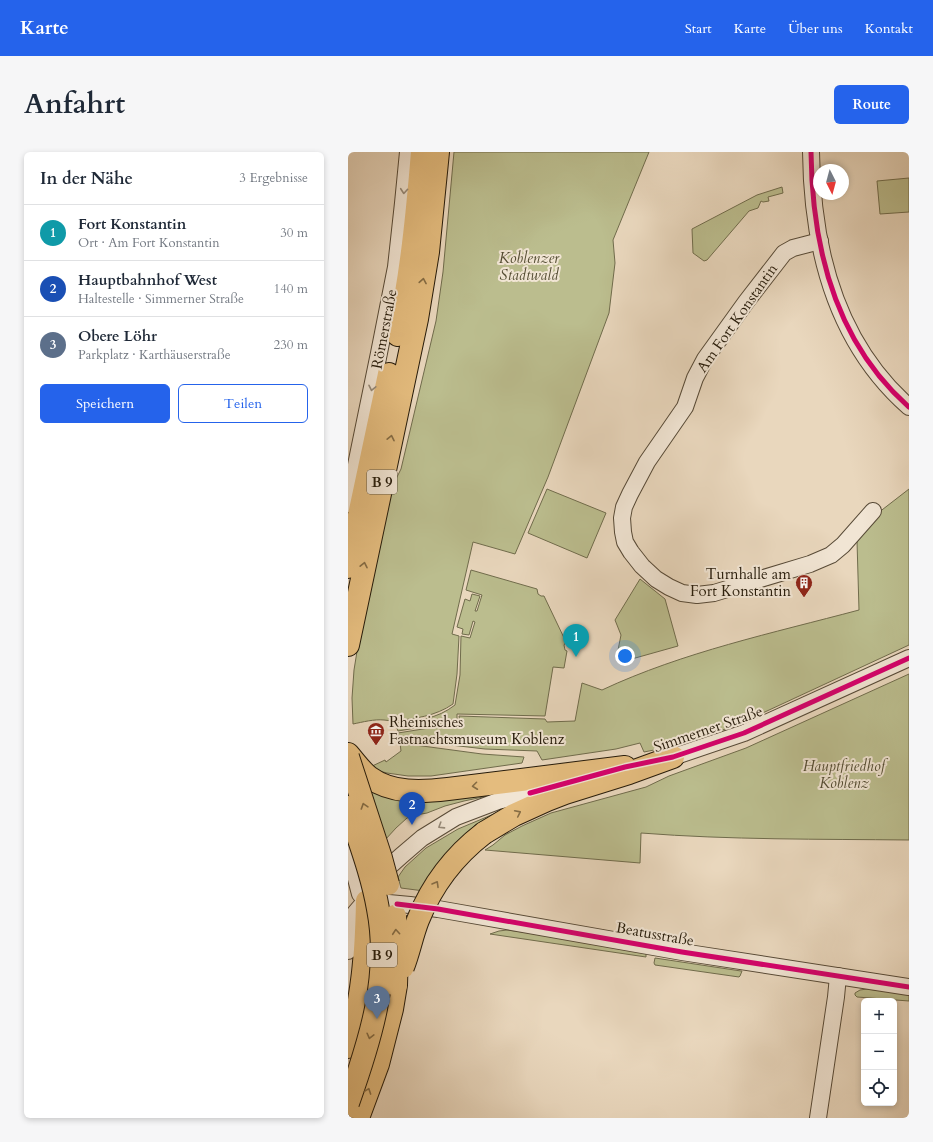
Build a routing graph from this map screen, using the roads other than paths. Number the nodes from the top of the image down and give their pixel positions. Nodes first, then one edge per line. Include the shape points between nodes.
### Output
1 (408, 152) edge
2 (422, 152) edge
3 (438, 152) edge
4 (811, 152) edge
5 (820, 241) junction
6 (409, 318) junction
7 (909, 407) edge
8 (348, 504) edge
9 (872, 511) dead end
10 (348, 567) edge
11 (348, 645) edge
12 (909, 658) edge
13 (348, 756) edge
14 (673, 757) junction
15 (625, 767) junction
16 (348, 807) edge
17 (348, 848) edge
18 (401, 856) junction
19 (367, 902) junction
20 (397, 904) junction
21 (357, 946) edge
22 (838, 976) junction
23 (396, 985) junction
24 (909, 987) edge
25 (348, 1047) edge
26 (348, 1103) edge
27 (358, 1118) edge
28 (818, 1118) edge

1 -> 8 street, Römerstraße via 396,267
2 - 6 highway, B 9 via 412,250
6 -> 3 highway, B 9 via 428,252
4 - 5 street via 815,217
5 - 7 street via 831,286 847,326 880,378
5 - 9 street, Am Fort Konstantin via 793,248 780,257 705,359 685,407 647,462 630,494 624,507 622,532 631,552 656,579 682,593 697,595 714,593 810,564 831,555 844,545
6 - 10 highway, B 9
11 -> 6 highway, B 9
12 - 14 street, Simmerner Straße via 744,734
15 -> 13 highway via 429,792 389,787 368,777
23 -> 13 highway, B 9, bridge via 397,935 391,898 381,858
14 - 15 street, Simmerner Straße
23 -> 14 highway, bridge via 418,920 436,884 449,866 484,833 514,815 547,800
15 -> 18 street, Simmerner Straße via 498,801 456,817 422,838
16 -> 26 highway, B 9, bridge via 374,891 381,931 382,965 369,1039
17 - 19 street via 360,894
18 - 19 street, Simmerner Straße via 382,873
18 - 20 street, Simmerner Straße via 394,870 393,879
19 - 20 street, Beatusstraße
19 - 21 highway, B 9
20 - 22 street, Beatusstraße
21 - 25 highway, B 9 via 361,995
22 - 24 street, Beatusstraße
22 - 28 street
27 -> 23 highway, B 9 via 378,1064

